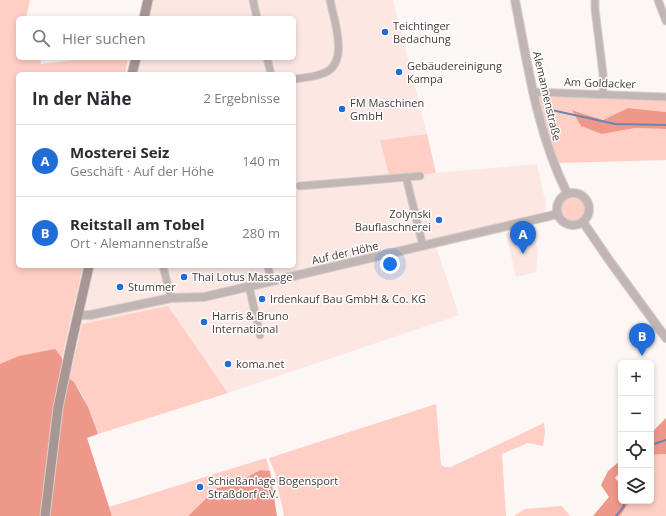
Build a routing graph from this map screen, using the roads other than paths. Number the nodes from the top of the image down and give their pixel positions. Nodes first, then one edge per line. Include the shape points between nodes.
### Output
1 (148, 0) edge
2 (253, 0) edge
3 (330, 0) edge
4 (515, 0) edge
5 (595, 0) edge
6 (658, 0) edge
7 (144, 16) edge
8 (257, 16) edge
9 (666, 21) edge
10 (136, 60) edge
11 (268, 60) edge
12 (132, 72) edge
13 (270, 72) edge
14 (296, 79) edge
15 (533, 92) junction
16 (603, 94) junction
17 (666, 97) edge
18 (420, 176) dead end
19 (406, 177) junction
20 (300, 186) dead end
21 (567, 194) junction
22 (558, 214) junction
23 (583, 222) junction
24 (423, 246) junction
25 (89, 268) edge
26 (164, 268) edge
27 (268, 268) edge
28 (271, 281) junction
29 (248, 286) junction
30 (171, 298) junction
31 (78, 315) junction
32 (260, 335) dead end
33 (666, 338) edge
34 (45, 516) edge

1 - 7 main road
2 - 8 street
3 - 14 street via 340,46 336,64 325,73
4 - 15 street, Alemannenstraße
5 - 16 street
6 - 9 street
10 - 12 main road
11 - 13 street
15 - 16 street, Am Goldacker
15 - 21 street, Alemannenstraße via 546,144
16 - 17 street, Am Goldacker
18 - 19 street
19 - 20 street
19 - 24 street
21 - 22 street via 558,204
21 - 23 street via 577,192 588,200 589,214
22 - 23 street via 562,221 569,224
22 - 24 street, Auf der Höhe
23 - 33 street
24 - 28 street, Auf der Höhe
25 - 31 main road
26 - 30 street
27 - 28 street
28 - 29 street, Auf der Höhe
29 - 30 street, Auf der Höhe via 204,297
29 - 32 street
30 - 31 street, Auf der Höhe via 90,315
31 - 34 main road via 56,421

